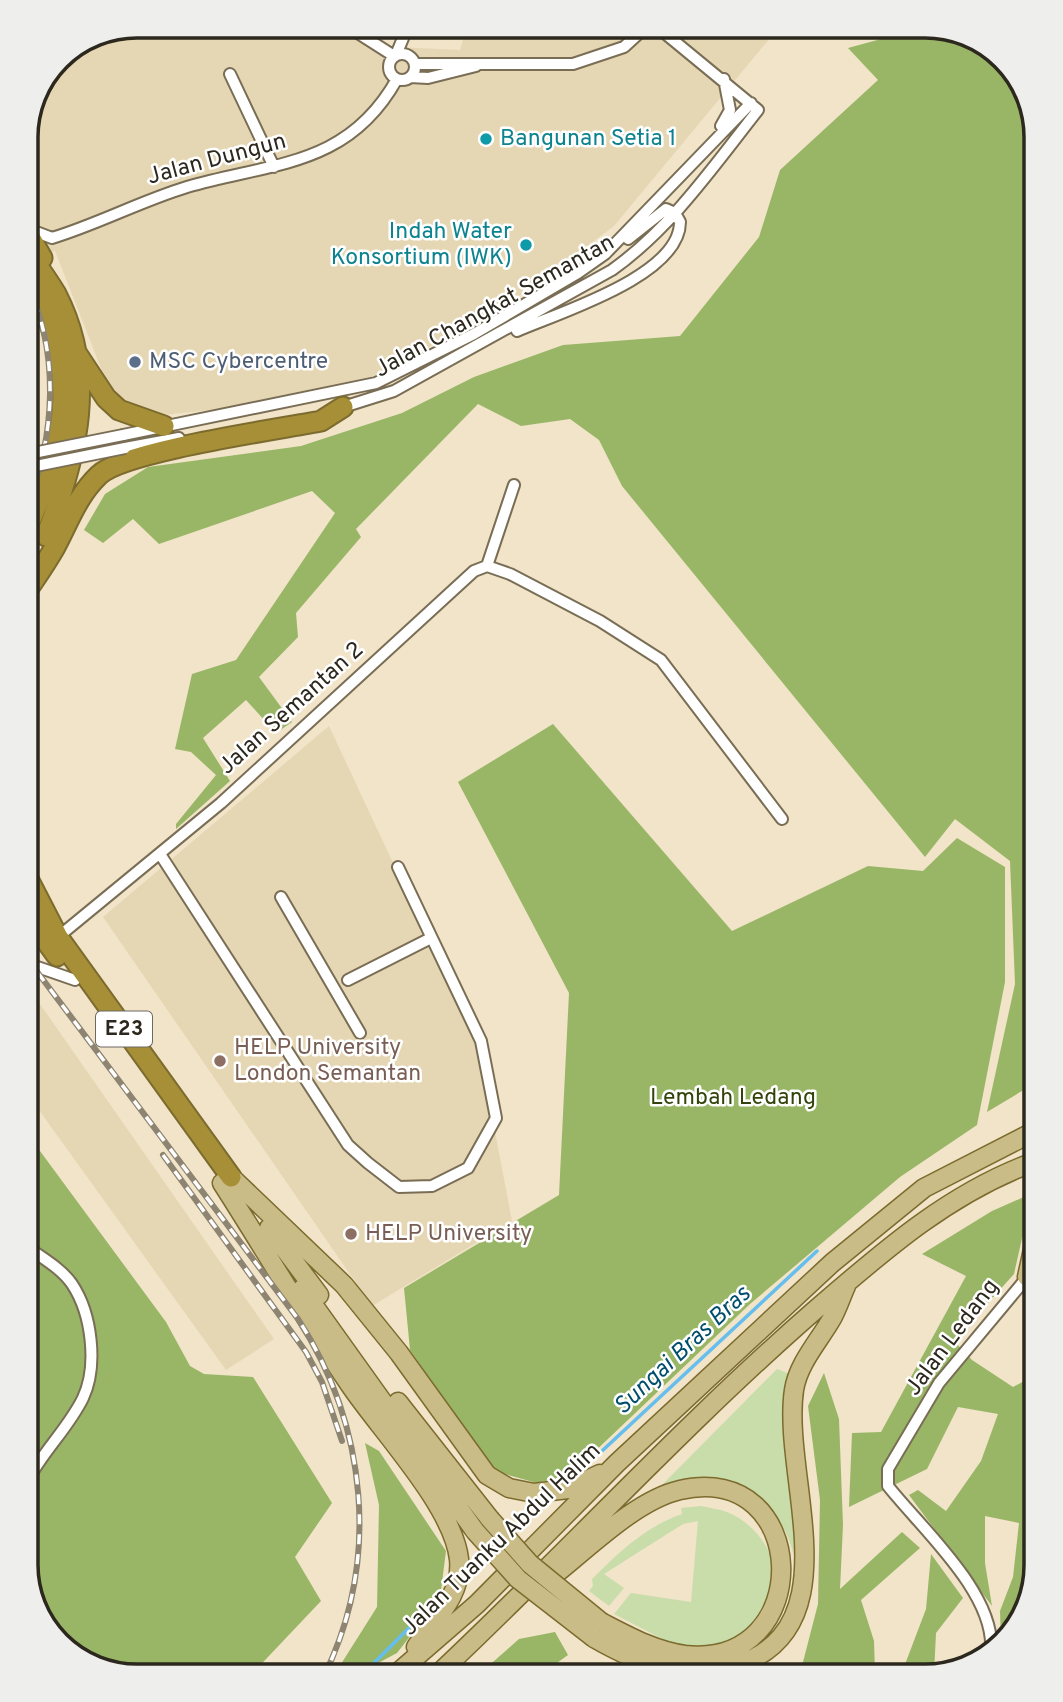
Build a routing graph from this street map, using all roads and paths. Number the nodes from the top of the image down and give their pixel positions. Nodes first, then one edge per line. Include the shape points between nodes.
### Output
1 (370, 39) edge
2 (403, 39) edge
3 (408, 39) edge
4 (633, 39) edge
5 (673, 39) edge
6 (394, 57) junction
7 (412, 60) junction
8 (482, 64) junction
9 (230, 74) dead end
10 (410, 76) junction
11 (397, 79) junction
12 (724, 79) junction
13 (755, 106) junction
14 (694, 161) junction
15 (274, 167) junction
16 (675, 213) junction
17 (39, 235) edge
18 (39, 252) edge
19 (605, 254) junction
20 (39, 268) edge
21 (49, 283) junction
22 (39, 296) edge
23 (474, 349) junction
24 (74, 351) junction
25 (343, 407) junction
26 (164, 426) junction
27 (39, 452) edge
28 (39, 466) edge
29 (514, 485) dead end
30 (39, 501) edge
31 (39, 550) edge
32 (486, 566) junction
33 (39, 572) edge
34 (782, 819) dead end
35 (160, 854) junction
36 (398, 867) dead end
37 (281, 897) dead end
38 (39, 900) edge
39 (39, 931) edge
40 (58, 937) junction
41 (431, 937) junction
42 (39, 968) edge
43 (75, 980) junction
44 (348, 980) dead end
45 (360, 1033) dead end
46 (1024, 1125) edge
47 (1024, 1137) edge
48 (1024, 1165) edge
49 (1006, 1171) junction
50 (1024, 1174) edge
51 (227, 1180) junction
52 (924, 1188) junction
53 (39, 1255) edge
54 (1024, 1282) edge
55 (847, 1283) junction
56 (617, 1463) junction
57 (39, 1464) edge
58 (491, 1624) junction
59 (597, 1630) junction
60 (992, 1638) edge
61 (404, 1663) edge
62 (408, 1663) edge
63 (449, 1663) edge
64 (652, 1664) edge
65 (744, 1664) edge

1 - 6 street
2 - 6 street
3 - 7 street
4 - 8 street via 589,61 556,66
5 - 12 street
6 - 7 street
6 - 11 street via 390,72
7 - 8 street
7 - 10 street
8 - 10 street via 428,78
9 - 15 street
10 - 11 street
11 - 15 street, Jalan Dungun via 372,117 355,131 314,155
12 - 13 street
12 - 14 street, Jalan Changkat Semantan via 730,110 727,119
13 - 14 street, Jalan Changkat Semantan
13 - 16 street, Jalan Changkat Semantan
14 - 19 street, Jalan Changkat Semantan
15 - 17 street, Jalan Dungun via 189,187 52,238
16 - 19 street via 666,209 657,214
16 - 23 street, Jalan Changkat Semantan via 612,270
16 - 23 street via 680,222 678,237 654,264 618,288
18 - 21 highway
19 - 26 street, Jalan Changkat Semantan via 474,334 376,383
20 - 21 highway
21 - 24 highway via 65,316
22 - 30 highway via 56,337 64,390 63,419
23 - 25 street, Jalan Changkat Semantan via 394,391
24 - 26 highway via 119,410
24 - 31 highway via 79,432 65,487
25 - 28 street, Jalan Changkat Semantan, bridge
25 - 33 highway via 321,421 169,451 100,473 69,514
26 - 27 street, Jalan Changkat Semantan, bridge
29 - 32 street
32 - 34 street via 600,621 661,660
32 - 35 street, Jalan Semantan 2
35 - 40 street, Jalan Semantan 2
35 - 41 street via 348,1145 399,1187 432,1186 468,1168 496,1118 481,1041
36 - 41 street
37 - 45 street
38 - 40 highway, E23
39 - 43 highway, E23
40 - 51 highway, E23
41 - 44 street
42 - 43 street
43 - 51 highway, E23
46 - 52 main road via 970,1152
47 - 52 main road, Jalan Tuanku Abdul Halim
48 - 49 main road
49 - 50 main road
49 - 55 main road via 940,1208
51 - 56 main road via 344,1285 487,1475 509,1488 534,1493 568,1489
51 - 59 main road, bridge via 490,1519
51 - 59 main road, bridge via 475,1531 518,1578
51 - 61 main road via 349,1383 415,1474 452,1535 459,1560 454,1591
52 - 56 main road, Jalan Tuanku Abdul Halim via 832,1263
53 - 57 street via 73,1286 91,1347 90,1374 82,1399
54 - 60 street, Jalan Ledang via 939,1383 888,1469 888,1486 978,1600
55 - 58 main road via 677,1436
55 - 65 main road via 794,1387 792,1439 806,1562 800,1600 791,1625 771,1647
56 - 62 main road, Jalan Tuanku Abdul Halim via 477,1604
58 - 59 main road via 661,1496 699,1488 729,1490 755,1506 771,1525 783,1556 778,1599 766,1623 733,1648 688,1655
58 - 63 main road
59 - 64 main road via 634,1658

